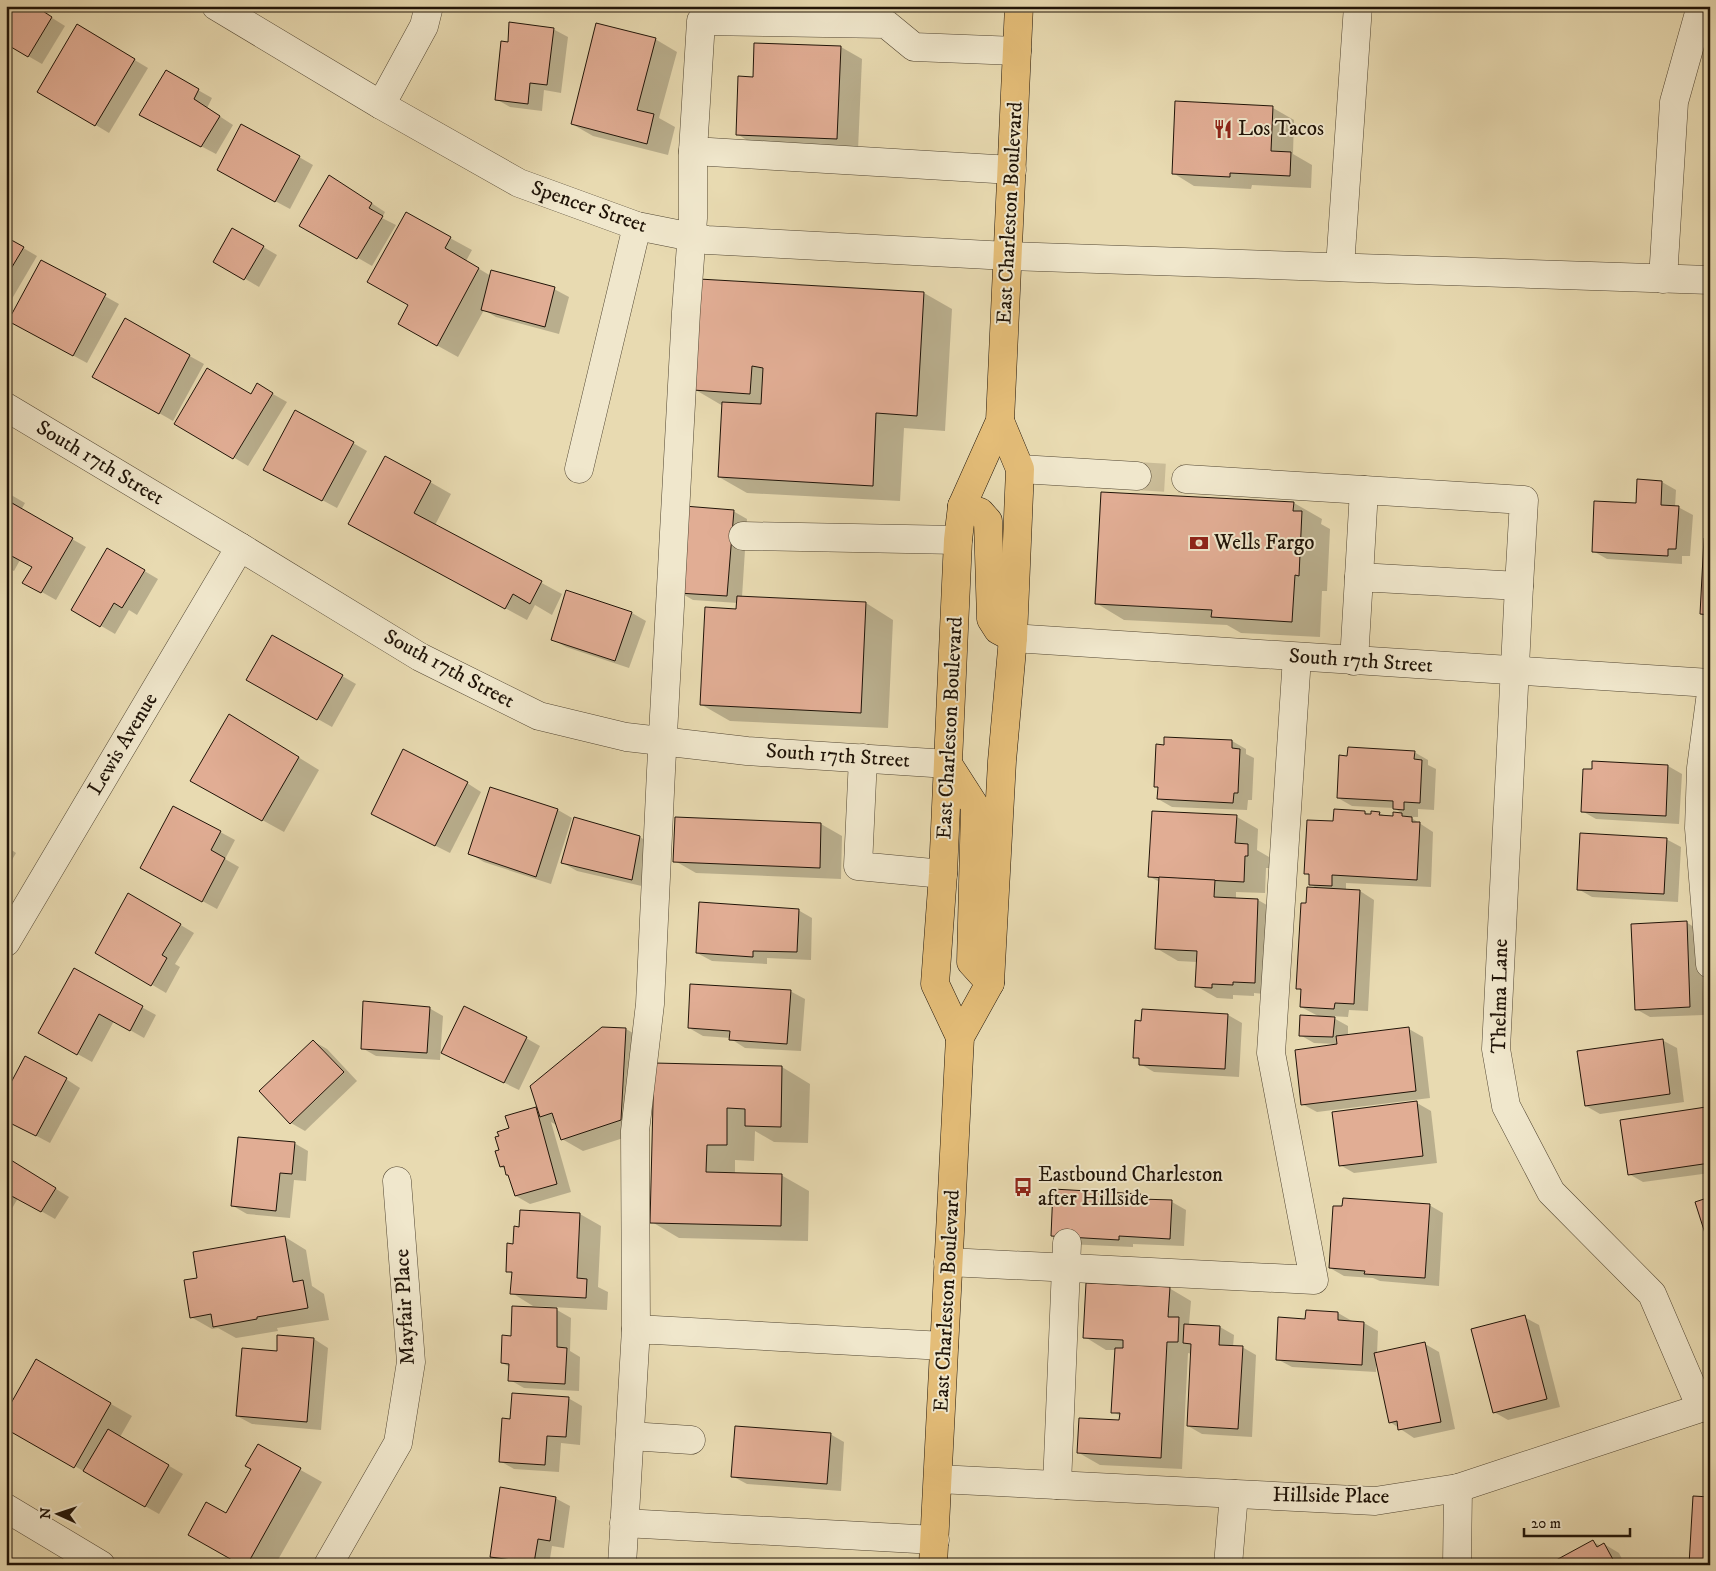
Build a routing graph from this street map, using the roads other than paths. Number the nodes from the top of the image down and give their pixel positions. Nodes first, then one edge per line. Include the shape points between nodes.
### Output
1 (216, 6) edge
2 (429, 6) edge
3 (1019, 6) edge
4 (1358, 6) edge
5 (1701, 6) edge
6 (701, 14) edge
7 (887, 15) edge
8 (1017, 51) junction
9 (381, 105) junction
10 (694, 151) junction
11 (1012, 170) junction
12 (636, 226) junction
13 (692, 237) junction
14 (1008, 256) junction
15 (1340, 266) junction
16 (1662, 279) junction
17 (1710, 280) edge
18 (6, 407) edge
19 (1000, 421) junction
20 (579, 469) dead end
21 (1020, 469) junction
22 (1138, 476) tunnel mouth
23 (1186, 480) tunnel mouth
24 (1364, 490) junction
25 (962, 506) junction
26 (743, 536) dead end
27 (958, 540) junction
28 (240, 547) junction
29 (1359, 577) junction
30 (1519, 586) junction
31 (1013, 638) junction
32 (1297, 657) junction
33 (1354, 661) junction
34 (1514, 670) junction
35 (1710, 683) edge
36 (1710, 700) edge
37 (662, 741) junction
38 (863, 758) junction
39 (948, 764) junction
40 (943, 874) junction
41 (6, 942) edge
42 (1710, 964) edge
43 (990, 983) junction
44 (960, 1037) junction
45 (397, 1181) dead end
46 (1067, 1256) junction
47 (948, 1262) junction
48 (636, 1329) junction
49 (944, 1346) junction
50 (1705, 1407) edge
51 (630, 1436) junction
52 (691, 1440) dead end
53 (938, 1479) junction
54 (1057, 1485) junction
55 (1458, 1488) junction
56 (1234, 1494) junction
57 (6, 1508) edge
58 (624, 1523) junction
59 (934, 1552) edge
60 (101, 1565) edge
61 (328, 1565) edge
62 (622, 1565) edge
63 (1228, 1565) edge
64 (1457, 1565) edge

1 - 9 street, Spencer Street
2 - 9 street via 424,26
3 - 8 main road, East Charleston Boulevard
4 - 15 street
5 - 16 street via 1674,102
6 - 7 street
6 - 10 street
7 - 8 street via 914,47
8 - 11 main road, East Charleston Boulevard
9 - 12 street, Spencer Street via 519,183
10 - 11 street
10 - 13 street
11 - 14 main road, East Charleston Boulevard
12 - 13 street, Spencer Street
12 - 20 street
13 - 14 street, Spencer Street
13 - 37 street
14 - 15 street, Spencer Street
14 - 19 main road, East Charleston Boulevard
15 - 16 street, Spencer Street
16 - 17 street, Spencer Street
18 - 28 street, South 17th Street
19 - 21 main road, East Charleston Boulevard
19 - 25 main road, East Charleston Boulevard
21 - 22 street
21 - 31 main road, East Charleston Boulevard
23 - 24 street
24 - 29 street
24 - 30 street, Thelma Lane via 1524,500
25 - 27 main road, East Charleston Boulevard
25 - 31 main road via 980,512 988,521 991,619 998,630
26 - 27 street
27 - 39 main road, East Charleston Boulevard
28 - 37 street, South 17th Street via 420,657 539,716 626,737
28 - 41 street, Lewis Avenue
29 - 30 street
29 - 33 street
30 - 34 street, Thelma Lane
31 - 32 street, South 17th Street
31 - 43 main road, East Charleston Boulevard via 1002,761
32 - 33 street, South 17th Street
32 - 46 street via 1271,1053 1314,1280
33 - 34 street, South 17th Street
34 - 35 street, South 17th Street
34 - 50 street, Thelma Lane via 1496,1049 1506,1106 1551,1192 1652,1294
36 - 42 street via 1701,768 1699,828
37 - 38 street, South 17th Street via 747,751
37 - 48 street via 650,1004 635,1131
38 - 39 street, South 17th Street
38 - 40 street via 858,866
39 - 40 main road, East Charleston Boulevard
39 - 43 main road via 975,806 971,962
40 - 44 main road, East Charleston Boulevard via 935,984
43 - 44 main road, East Charleston Boulevard
44 - 47 main road, East Charleston Boulevard
45 - 61 street, Mayfair Place via 411,1362 398,1443
46 - 47 street
46 - 54 street
47 - 49 main road, East Charleston Boulevard
48 - 49 street
48 - 51 street
49 - 53 main road, East Charleston Boulevard
50 - 55 street, Hillside Place
51 - 52 street
51 - 58 street
53 - 54 street, Hillside Place
53 - 59 main road, East Charleston Boulevard
54 - 56 street, Hillside Place
55 - 56 street, Hillside Place via 1375,1501
55 - 64 street
56 - 63 street
57 - 60 street
58 - 59 street
58 - 62 street

